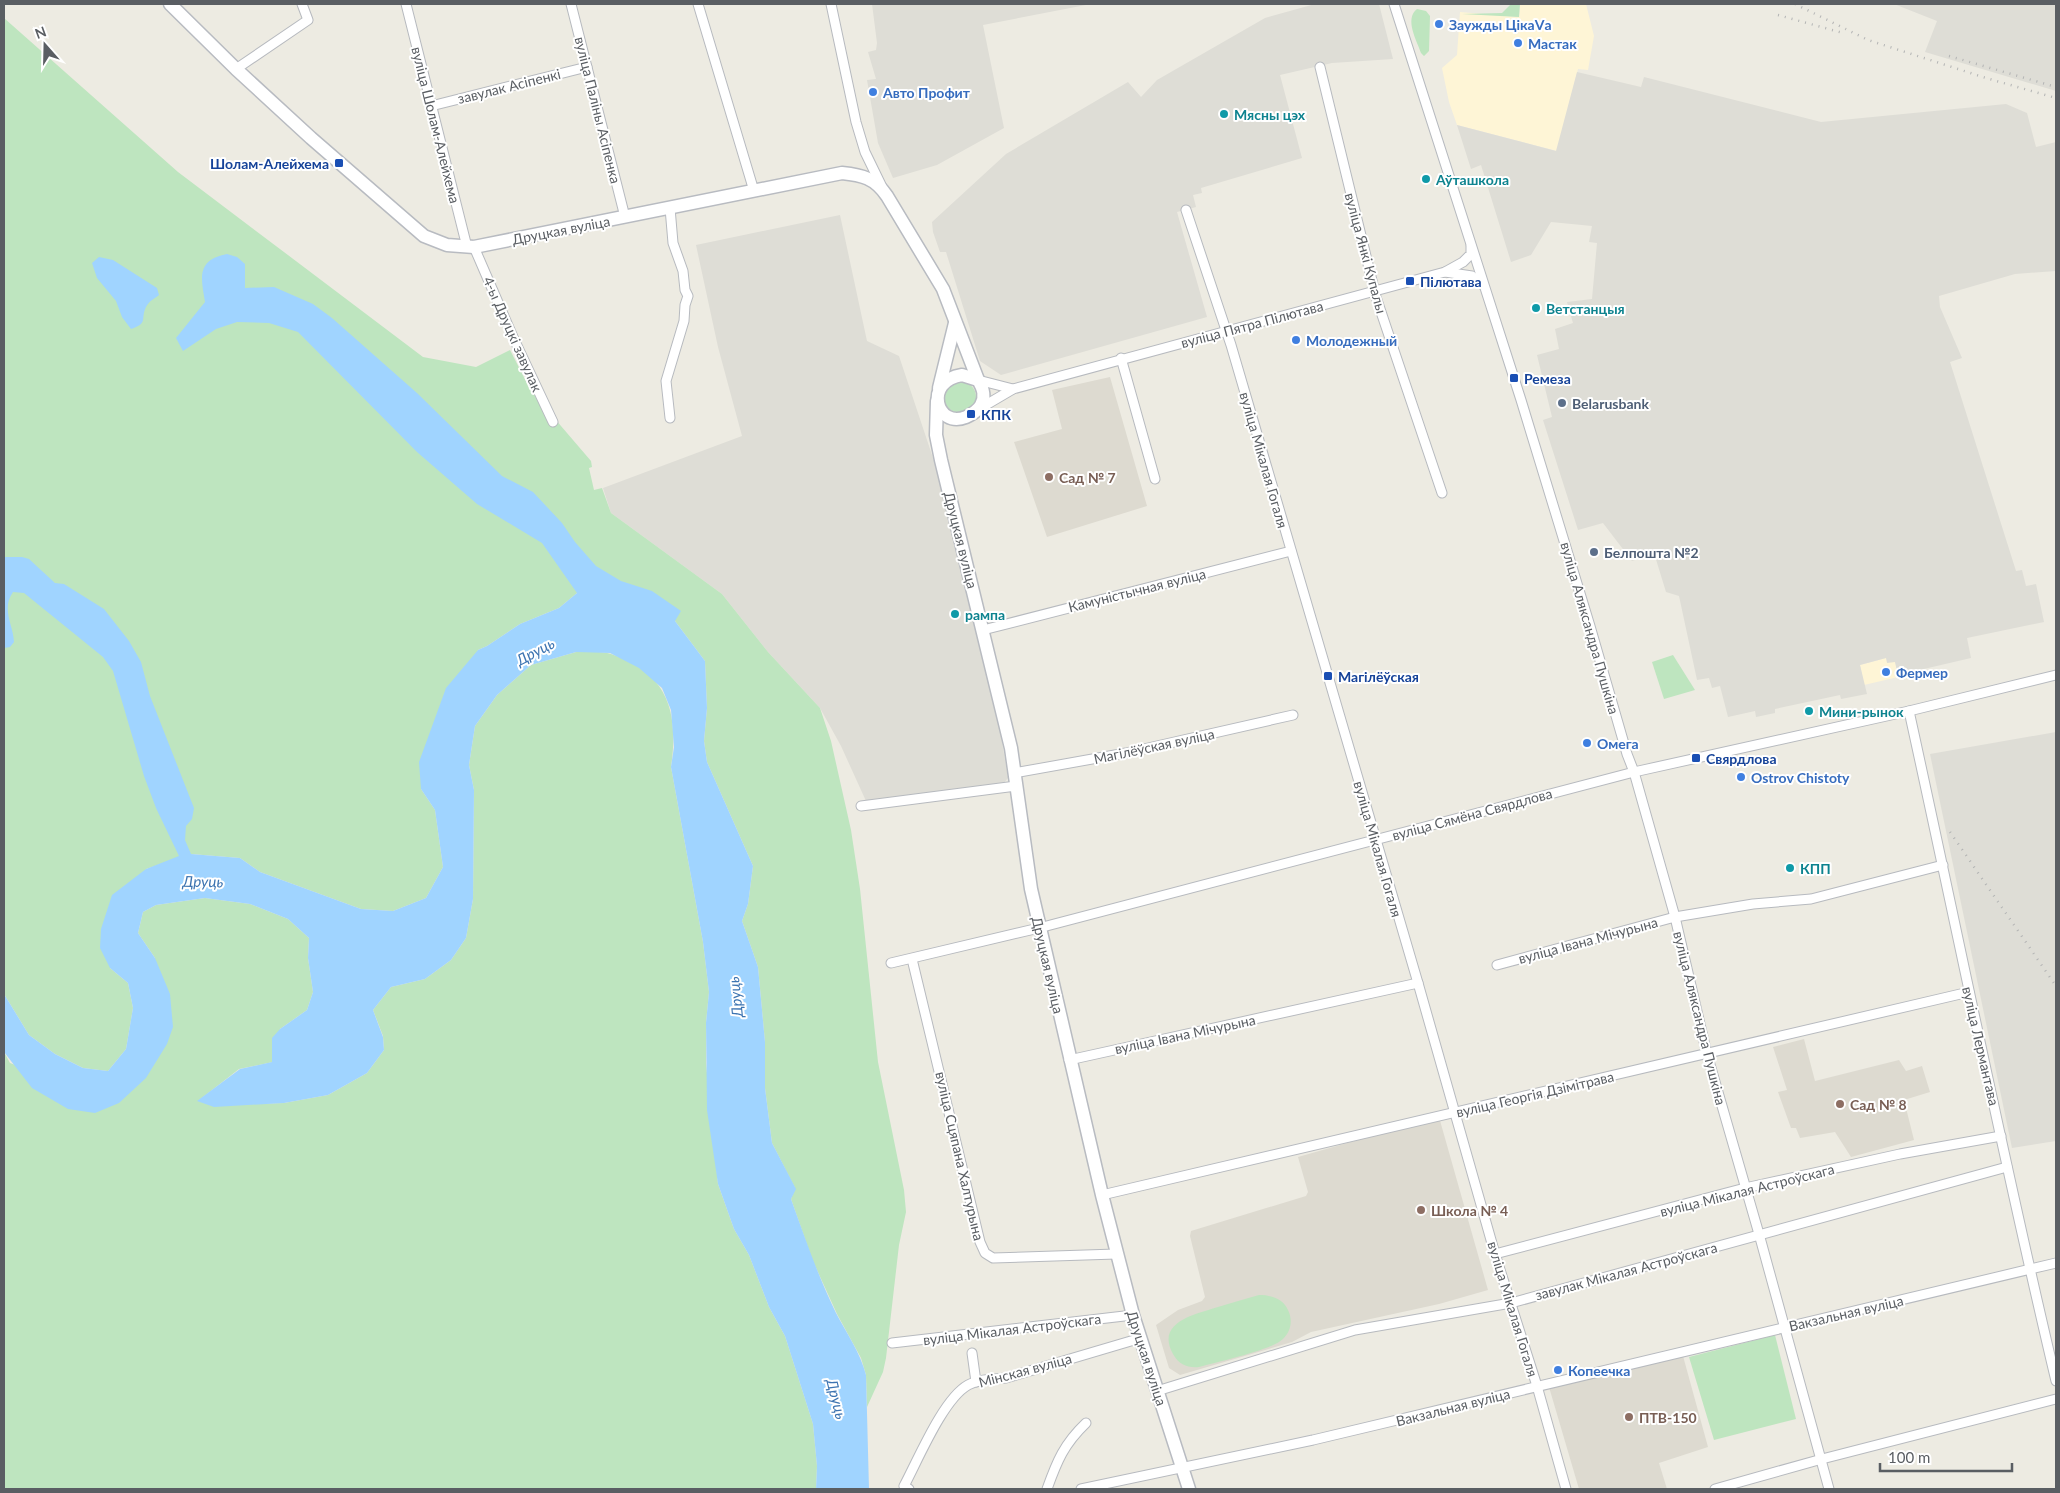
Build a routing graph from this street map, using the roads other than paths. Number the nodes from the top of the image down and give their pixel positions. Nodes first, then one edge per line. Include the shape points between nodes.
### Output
1 (170, 4) edge
2 (302, 4) edge
3 (406, 4) edge
4 (571, 4) edge
5 (698, 4) edge
6 (832, 4) edge
7 (1394, 4) edge
8 (587, 67) junction
9 (1320, 67) dead end
10 (236, 69) junction
11 (432, 106) junction
12 (754, 190) junction
13 (887, 196) junction
14 (670, 208) junction
15 (1186, 210) dead end
16 (625, 217) junction
17 (1470, 238) junction
18 (471, 247) junction
19 (1445, 272) junction
20 (1483, 285) junction
21 (1376, 291) junction
22 (955, 322) junction
23 (1227, 331) junction
24 (1121, 358) junction
25 (978, 380) junction
26 (1013, 389) junction
27 (937, 396) junction
28 (978, 409) junction
29 (670, 418) dead end
30 (963, 418) junction
31 (553, 422) dead end
32 (936, 435) junction
33 (1155, 480) dead end
34 (1442, 492) dead end
35 (1291, 551) junction
36 (983, 630) junction
37 (2056, 675) edge
38 (1909, 711) junction
39 (1293, 716) dead end
40 (1634, 772) junction
41 (1014, 773) junction
42 (1016, 786) junction
43 (861, 806) dead end
44 (1375, 840) junction
45 (1943, 865) junction
46 (1675, 917) junction
47 (1039, 928) junction
48 (912, 958) junction
49 (891, 963) dead end
50 (1497, 965) dead end
51 (1418, 983) junction
52 (1968, 992) junction
53 (1708, 1054) junction
54 (1069, 1060) junction
55 (1454, 1112) junction
56 (2001, 1136) junction
57 (2007, 1167) junction
58 (1745, 1188) junction
59 (1102, 1195) junction
60 (1759, 1234) junction
61 (1116, 1254) junction
62 (1495, 1254) junction
63 (2056, 1263) edge
64 (2030, 1270) junction
65 (1511, 1302) junction
66 (1133, 1315) junction
67 (1785, 1328) junction
68 (1141, 1338) junction
69 (892, 1343) dead end
70 (972, 1353) dead end
71 (2056, 1381) edge
72 (976, 1382) junction
73 (1537, 1386) junction
74 (1158, 1391) junction
75 (2056, 1399) edge
76 (1086, 1423) dead end
77 (1822, 1459) junction
78 (1182, 1469) junction
79 (905, 1488) edge
80 (1047, 1489) edge
81 (1081, 1489) edge
82 (1189, 1489) edge
83 (1566, 1489) edge
84 (1715, 1489) edge
85 (1829, 1489) edge

1 - 10 main road, Друцкая вуліца
2 - 10 street via 308,20
3 - 11 street, вуліца Шолам-Алейхема
4 - 8 street, вуліца Паліны Асіпенка
5 - 12 street
6 - 13 street via 860,136
7 - 17 street, вуліца Аляксандра Пушкіна
8 - 11 street, завулак Асіпенкі
8 - 16 street, вуліца Паліны Асіпенка
9 - 21 street, вуліца Янкі Купалы
10 - 18 main road, Друцкая вуліца via 424,236 446,245
11 - 18 street, вуліца Шолам-Алейхема
12 - 13 main road, Друцкая вуліца via 842,173 860,175 875,182
12 - 14 main road, Друцкая вуліца
13 - 22 main road, Друцкая вуліца via 943,288
14 - 16 main road, Друцкая вуліца
14 - 29 street via 673,243 688,296 666,381
15 - 23 street, вуліца Мікалая Гогаля
16 - 18 main road, Друцкая вуліца
17 - 19 street, вуліца Пятра Пілютава via 1471,254 1464,262
17 - 20 street, вуліца Аляксандра Пушкіна
18 - 31 street, 4-ы Друцкі завулак
19 - 20 street via 1472,276
19 - 21 street, вуліца Пятра Пілютава
20 - 40 street, вуліца Аляксандра Пушкіна
21 - 23 street, вуліца Пятра Пілютава
21 - 34 street, вуліца Янкі Купалы
22 - 25 main road, Друцкая вуліца
22 - 27 main road, Друцкая вуліца
23 - 24 street, вуліца Пятра Пілютава
23 - 35 street, вуліца Мікалая Гогаля
24 - 26 street, вуліца Пятра Пілютава
24 - 33 street
25 - 26 street
25 - 27 main road via 970,376 954,376 947,380
25 - 28 main road, Друцкая вуліца via 984,393
26 - 28 street, вуліца Пятра Пілютава
27 - 30 main road via 942,412 948,417
27 - 32 main road, Друцкая вуліца
28 - 30 main road
30 - 32 main road
32 - 36 main road, Друцкая вуліца
35 - 36 street, Камуністычная вуліца
35 - 44 street, вуліца Мікалая Гогаля
36 - 41 main road, Друцкая вуліца
37 - 38 street, вуліца Сямёна Свярдлова
38 - 40 street, вуліца Сямёна Свярдлова
38 - 45 street, вуліца Лермантава
39 - 41 street, Магілёўская вуліца via 1126,753
40 - 44 street, вуліца Сямёна Свярдлова
40 - 46 street, вуліца Аляксандра Пушкіна
41 - 42 main road, Друцкая вуліца
42 - 43 street
42 - 47 main road, Друцкая вуліца
44 - 47 street, вуліца Сямёна Свярдлова
44 - 51 street, вуліца Мікалая Гогаля
45 - 46 street, вуліца Івана Мічурына via 1810,899 1753,904
45 - 52 street, вуліца Лермантава
46 - 50 street, вуліца Івана Мічурына
46 - 53 street, вуліца Аляксандра Пушкіна
47 - 48 street, вуліца Сямёна Свярдлова
47 - 54 main road, Друцкая вуліца
48 - 49 street, вуліца Сямёна Свярдлова
48 - 61 street, вуліца Сцяпана Халтурына via 985,1253 993,1258
51 - 54 street, вуліца Івана Мічурына
51 - 55 street, вуліца Мікалая Гогаля
52 - 53 street, вуліца Георгія Дзімітрава
52 - 56 street, вуліца Лермантава
53 - 55 street, вуліца Георгія Дзімітрава
53 - 58 street, вуліца Аляксандра Пушкіна
54 - 59 main road, Друцкая вуліца
55 - 59 street, вуліца Георгія Дзімітрава
55 - 62 street, вуліца Мікалая Гогаля
56 - 57 street, вуліца Лермантава
56 - 58 street, вуліца Мікалая Астроўскага
57 - 60 street, завулак Мікалая Астроўскага
57 - 64 street, вуліца Лермантава
58 - 60 street, вуліца Аляксандра Пушкіна
58 - 62 street, вуліца Мікалая Астроўскага
59 - 61 main road, Друцкая вуліца
60 - 65 street, завулак Мікалая Астроўскага
60 - 67 street, вуліца Аляксандра Пушкіна
61 - 66 main road, Друцкая вуліца
62 - 65 street, вуліца Мікалая Гогаля
63 - 64 street, Вакзальная вуліца
64 - 67 street, Вакзальная вуліца
64 - 71 street, вуліца Лермантава
65 - 73 street, вуліца Мікалая Гогаля
65 - 74 street, завулак Мікалая Астроўскага via 1355,1330
66 - 68 main road, Друцкая вуліца
66 - 69 street, вуліца Мікалая Астроўскага
67 - 73 street, Вакзальная вуліца
67 - 77 street, вуліца Аляксандра Пушкіна
68 - 72 street, Мінская вуліца via 1006,1378
68 - 74 main road, Друцкая вуліца
70 - 72 street
72 - 79 street, Мінская вуліца via 958,1392 949,1403
73 - 78 street, Вакзальная вуліца
73 - 83 street, вуліца Мікалая Гогаля
74 - 78 main road, Друцкая вуліца
75 - 77 street
76 - 80 street via 1070,1438
77 - 84 street
77 - 85 street, вуліца Аляксандра Пушкіна
78 - 81 street, Вакзальная вуліца
78 - 82 main road, Друцкая вуліца

